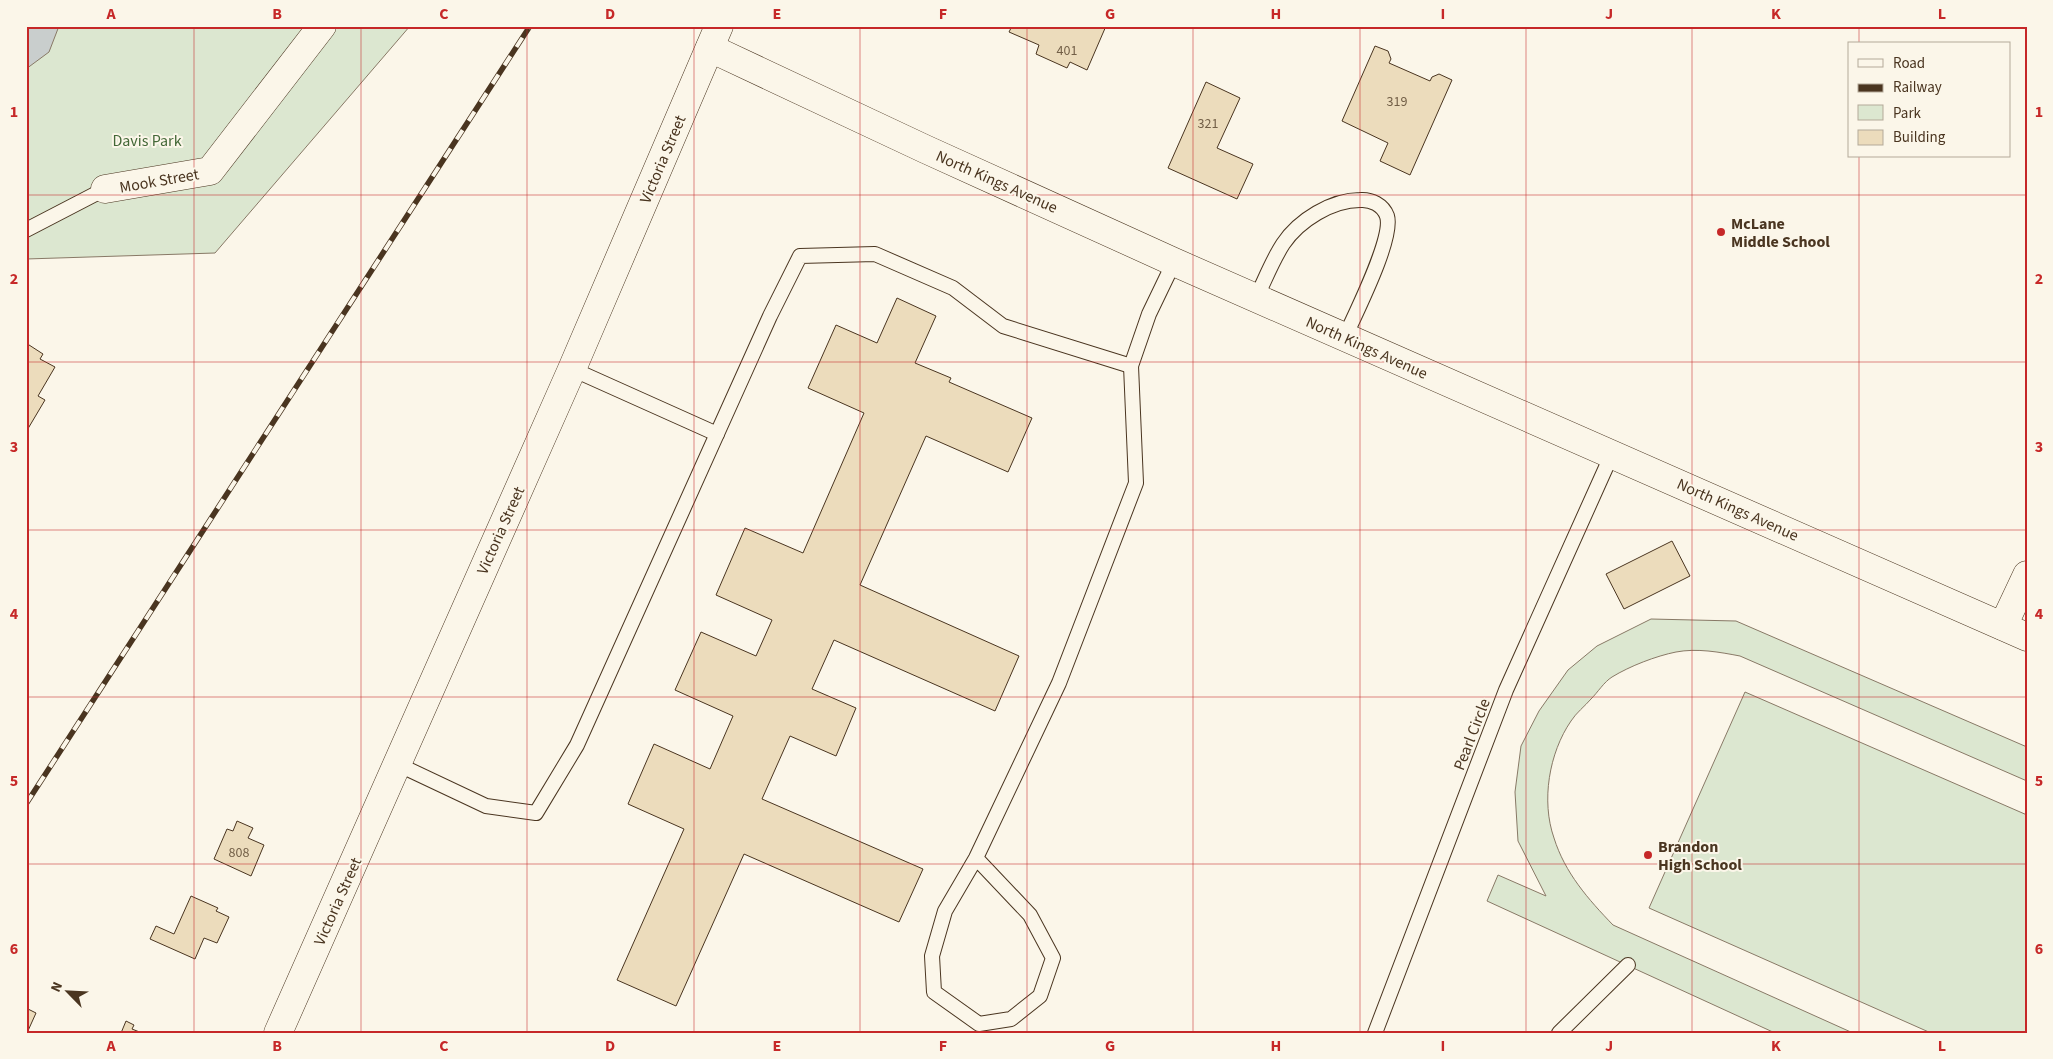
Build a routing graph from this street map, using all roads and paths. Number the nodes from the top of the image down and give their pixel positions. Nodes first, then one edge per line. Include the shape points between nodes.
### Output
1 (322, 26) edge
2 (715, 37) edge
3 (105, 189) joint
4 (26, 230) edge
5 (1174, 262) junction
6 (1256, 298) junction
7 (1345, 337) junction
8 (1130, 366) junction
9 (572, 369) junction
10 (717, 434) junction
11 (1612, 454) junction
12 (2027, 575) edge
13 (2015, 632) edge
14 (397, 764) junction
15 (976, 858) junction
16 (1628, 965) dead end
17 (278, 1033) edge
18 (1376, 1033) edge
19 (1559, 1033) edge

1 - 3 street, Mook Street via 210,171
2 - 5 street, North Kings Avenue via 916,145
2 - 9 street, Victoria Street
3 - 4 lane, Mook Street
5 - 6 street, North Kings Avenue
5 - 8 lane via 1149,314
6 - 7 street, North Kings Avenue
6 - 7 lane via 1284,243 1302,223 1349,200 1368,199 1380,206 1387,217 1387,237
7 - 11 street, North Kings Avenue
8 - 10 lane via 1003,326 953,288 875,254 800,256
8 - 15 lane via 1136,483 1059,683
9 - 10 lane
9 - 14 street, Victoria Street
10 - 14 lane via 576,745 536,813 486,806
11 - 13 street, North Kings Avenue
11 - 18 lane, Pearl Circle via 1506,690
12 - 13 street
14 - 17 street, Victoria Street
15 - 15 lane via 945,911 932,956 934,992 979,1024 1011,1019 1040,996 1053,958 1030,915
16 - 19 lane

